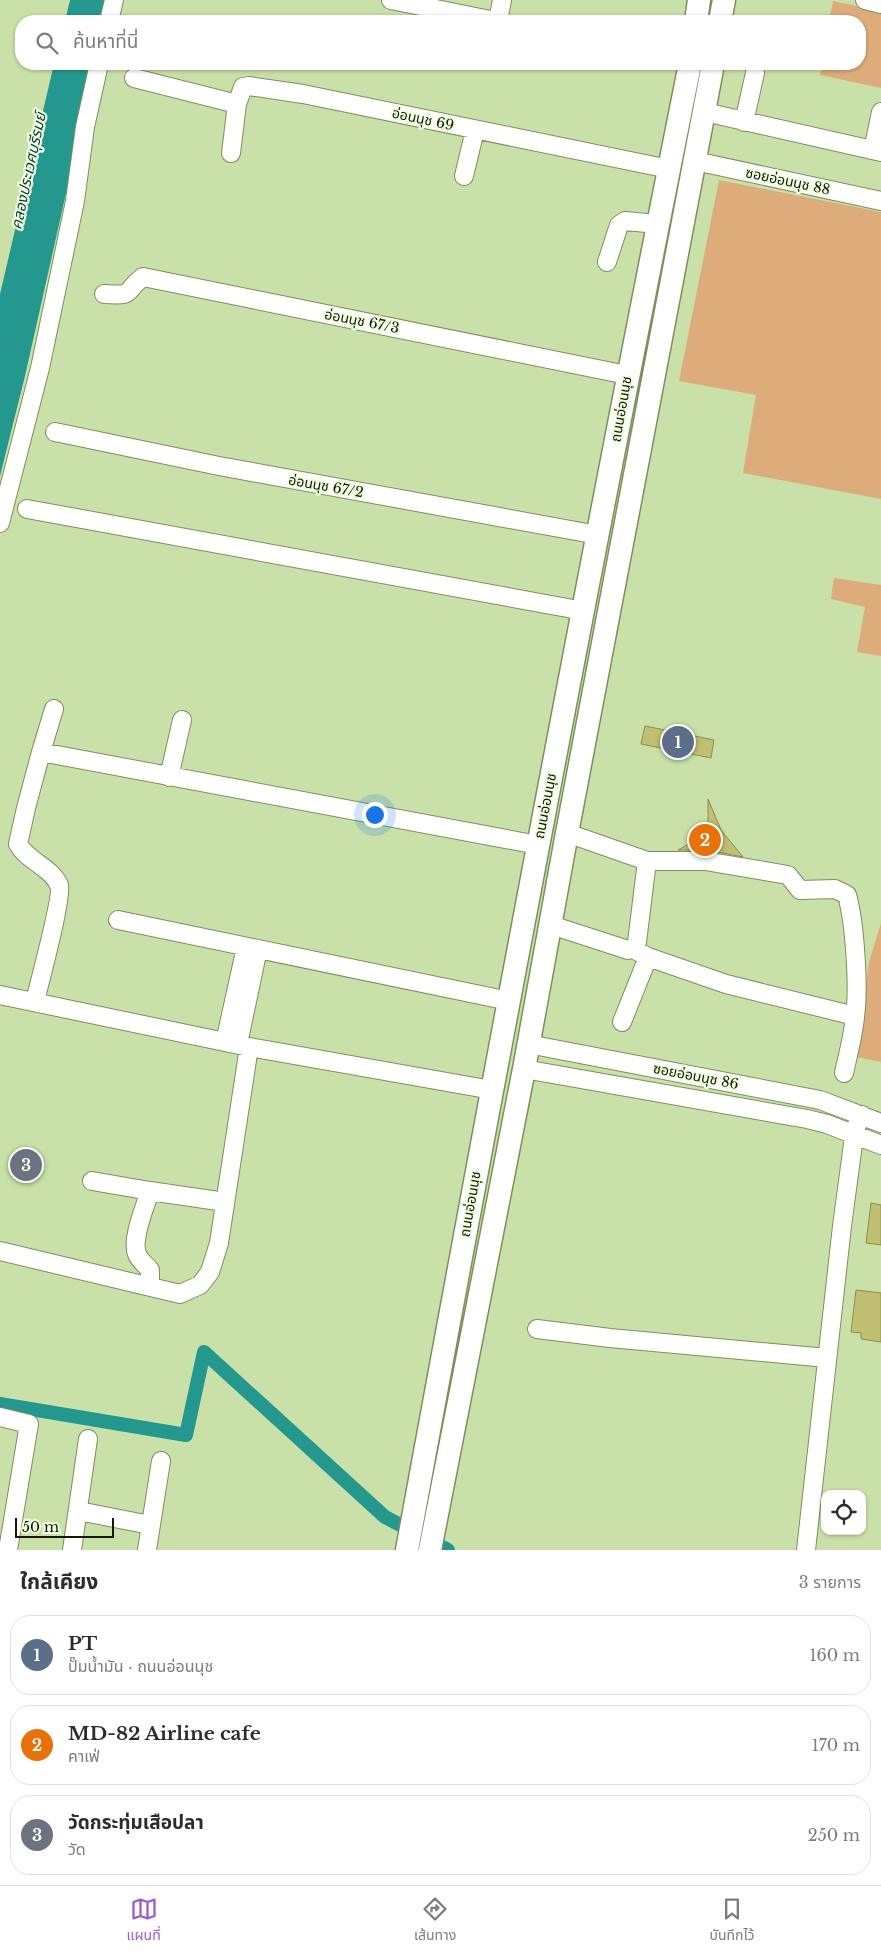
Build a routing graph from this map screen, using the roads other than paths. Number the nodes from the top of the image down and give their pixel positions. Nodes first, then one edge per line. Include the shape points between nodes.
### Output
1 (114, 0) edge
2 (391, 0) edge
3 (502, 0) edge
4 (699, 0) edge
5 (865, 0) edge
6 (413, 2) edge
7 (881, 4) edge
8 (110, 15) edge
9 (470, 15) edge
10 (498, 15) edge
11 (697, 15) edge
12 (98, 70) edge
13 (689, 70) edge
14 (712, 70) edge
15 (755, 73) dead end
16 (134, 78) dead end
17 (237, 104) junction
18 (705, 112) junction
19 (881, 112) edge
20 (744, 122) junction
21 (475, 130) junction
22 (877, 151) edge
23 (231, 154) dead end
24 (695, 161) junction
25 (669, 169) junction
26 (464, 176) dead end
27 (881, 201) edge
28 (658, 224) junction
29 (607, 262) dead end
30 (104, 294) dead end
31 (627, 375) junction
32 (56, 432) dead end
33 (27, 509) dead end
34 (0, 524) edge
35 (598, 535) junction
36 (584, 611) junction
37 (54, 709) dead end
38 (182, 720) dead end
39 (41, 752) junction
40 (169, 777) junction
41 (567, 832) junction
42 (538, 845) junction
43 (647, 861) junction
44 (118, 920) dead end
45 (551, 925) junction
46 (252, 948) junction
47 (641, 953) junction
48 (0, 994) edge
49 (35, 1001) junction
50 (509, 1001) junction
51 (855, 1016) junction
52 (622, 1022) dead end
53 (501, 1041) junction
54 (237, 1044) junction
55 (528, 1044) junction
56 (496, 1065) junction
57 (524, 1069) junction
58 (844, 1074) dead end
59 (492, 1090) junction
60 (862, 1115) junction
61 (881, 1123) edge
62 (854, 1134) junction
63 (881, 1145) edge
64 (92, 1181) dead end
65 (150, 1192) junction
66 (225, 1202) junction
67 (0, 1251) edge
68 (150, 1287) junction
69 (537, 1329) dead end
70 (827, 1358) junction
71 (0, 1418) edge
72 (88, 1439) dead end
73 (161, 1461) dead end
74 (79, 1511) junction
75 (150, 1525) junction
76 (8, 1550) edge
77 (72, 1550) edge
78 (147, 1550) edge
79 (407, 1550) edge
80 (430, 1550) edge
81 (806, 1550) edge

1 - 8 street
2 - 6 street
3 - 10 street
4 - 11 main road
5 - 7 street
6 - 9 street
12 - 34 street via 85,127 75,201 42,359
13 - 25 main road, ถนนอ่อนนุช
14 - 18 main road, ถนนอ่อนนุช
15 - 20 street
16 - 17 street
17 - 21 street, อ่อนนุช 69 via 244,88 249,86
17 - 23 street
18 - 20 street
18 - 24 main road, ถนนอ่อนนุช
19 - 22 street
20 - 22 street
21 - 25 street, อ่อนนุช 69
21 - 26 street
24 - 27 street, ซอยอ่อนนุช 88
24 - 41 main road, ถนนอ่อนนุช
25 - 28 main road, ถนนอ่อนนุช
28 - 29 street via 625,222 619,226
28 - 31 main road, ถนนอ่อนนุช
30 - 31 street, อ่อนนุช 67/3 via 128,294 143,277
31 - 35 main road, ถนนอ่อนนุช
32 - 35 street, อ่อนนุช 67/2 via 219,466
33 - 36 street
35 - 36 main road, ถนนอ่อนนุช
36 - 42 main road, ถนนอ่อนนุช
37 - 39 street
38 - 40 street
39 - 40 street
39 - 49 street via 18,844 27,856 53,877 60,888
40 - 42 street
41 - 43 street
41 - 45 main road, ถนนอ่อนนุช
42 - 50 main road, ถนนอ่อนนุช
43 - 47 street via 637,942
43 - 51 street via 705,861 788,875 800,890 836,890 847,895 851,909
44 - 46 street
45 - 47 street
45 - 55 main road, ถนนอ่อนนุช
46 - 50 street
46 - 54 street
47 - 51 street via 726,984
47 - 52 street
48 - 49 street
49 - 54 street
50 - 53 main road, ถนนอ่อนนุช
51 - 58 street
53 - 55 main road
53 - 56 main road, ถนนอ่อนนุช
54 - 59 street
54 - 66 street
55 - 57 main road, ถนนอ่อนนุช
55 - 60 street, ซอยอ่อนนุช 86 via 820,1100
56 - 57 main road
56 - 59 main road, ถนนอ่อนนุช
57 - 62 street, ซอยอ่อนนุช 86 via 807,1119
57 - 80 main road, ถนนอ่อนนุช
59 - 79 main road, ถนนอ่อนนุช
60 - 61 street, ซอยอ่อนนุช 86
60 - 62 street
62 - 63 street, ซอยอ่อนนุช 86
62 - 70 street
64 - 65 street
65 - 66 street
65 - 68 street via 136,1247 137,1255 150,1270
66 - 68 street via 219,1243 210,1272 200,1285 180,1294
67 - 68 street
69 - 70 street
70 - 81 street
71 - 76 street via 29,1424
72 - 74 street
73 - 75 street
74 - 75 street
74 - 77 street
75 - 78 street

